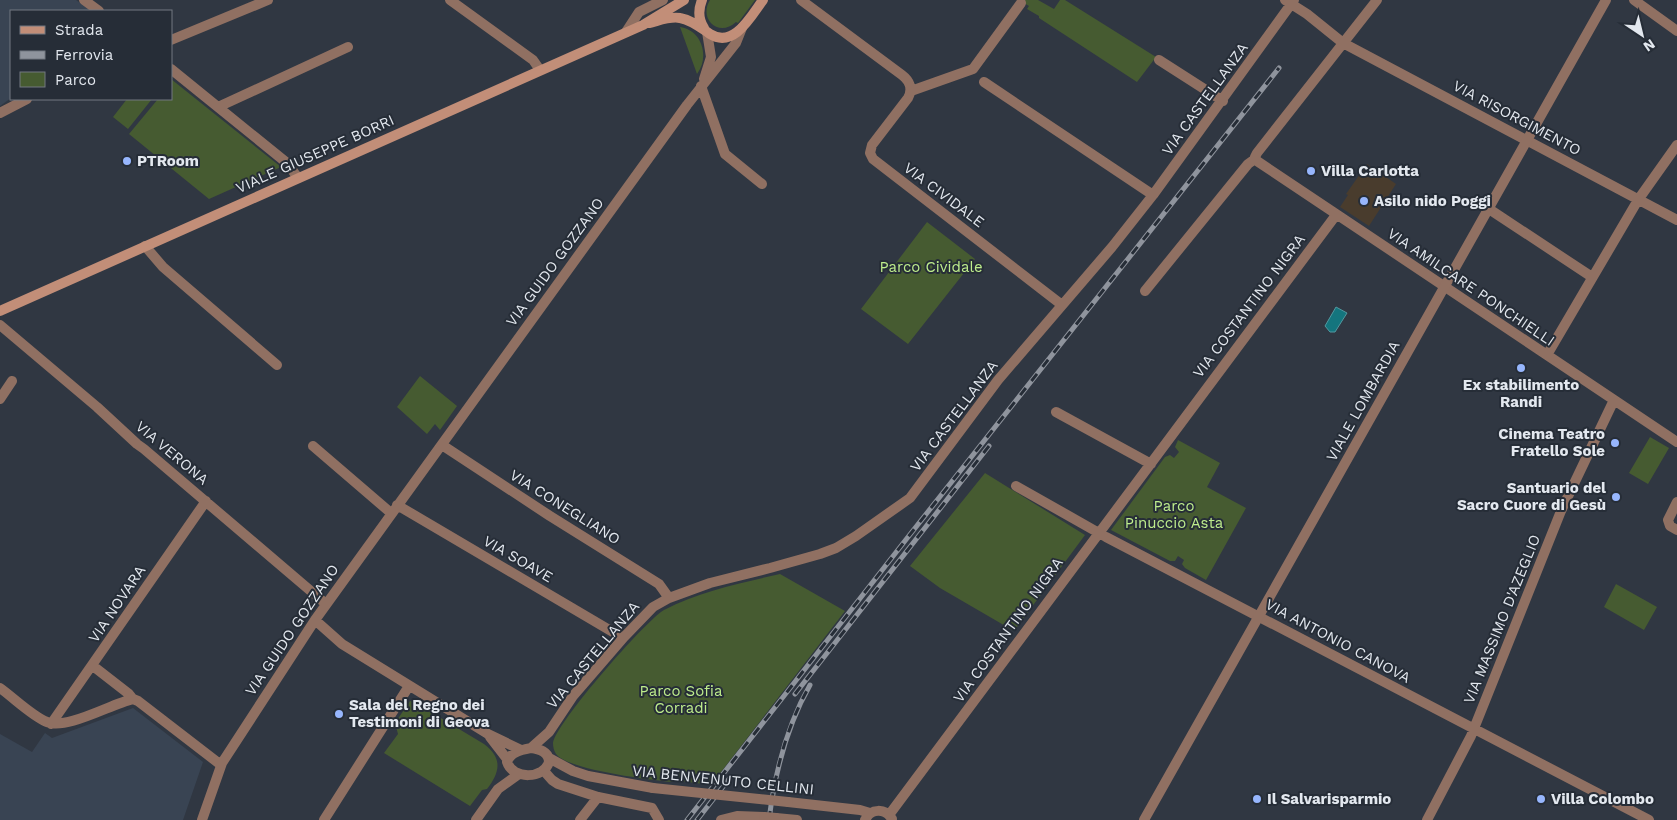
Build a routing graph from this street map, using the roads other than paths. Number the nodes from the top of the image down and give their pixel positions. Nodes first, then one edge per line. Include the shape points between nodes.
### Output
1 (84, 0) edge
2 (268, 0) edge
3 (450, 0) edge
4 (662, 0) edge
5 (684, 0) edge
6 (702, 0) edge
7 (763, 0) edge
8 (801, 0) edge
9 (1377, 0) edge
10 (1606, 0) edge
11 (1634, 0) edge
12 (1290, 1) edge
13 (1020, 3) dead end
14 (98, 10) edge
15 (642, 25) junction
16 (742, 28) junction
17 (706, 30) junction
18 (1677, 31) edge
19 (626, 32) junction
20 (172, 40) edge
21 (1343, 43) junction
22 (348, 47) dead end
23 (1158, 60) dead end
24 (172, 70) edge
25 (540, 70) junction
26 (984, 82) dead end
27 (701, 86) junction
28 (910, 90) junction
29 (25, 100) edge
30 (1223, 101) junction
31 (218, 107) junction
32 (0, 114) edge
33 (1527, 141) junction
34 (1677, 144) edge
35 (1256, 156) junction
36 (298, 178) junction
37 (762, 184) dead end
38 (1153, 195) junction
39 (1638, 200) junction
40 (1489, 209) junction
41 (1336, 215) junction
42 (1677, 220) edge
43 (145, 246) junction
44 (1592, 277) junction
45 (1444, 287) junction
46 (1145, 290) dead end
47 (1062, 305) junction
48 (0, 311) edge
49 (0, 324) edge
50 (1547, 355) junction
51 (277, 365) dead end
52 (12, 381) dead end
53 (0, 399) edge
54 (1614, 400) junction
55 (1056, 412) dead end
56 (1677, 442) edge
57 (442, 445) junction
58 (313, 446) dead end
59 (1150, 464) junction
60 (1016, 486) dead end
61 (206, 501) junction
62 (1677, 502) edge
63 (394, 509) junction
64 (1677, 530) edge
65 (1098, 532) junction
66 (669, 598) junction
67 (326, 604) junction
68 (1258, 616) junction
69 (315, 620) junction
70 (623, 638) junction
71 (93, 666) junction
72 (409, 686) junction
73 (0, 688) edge
74 (133, 699) junction
75 (51, 724) junction
76 (1474, 729) junction
77 (549, 732) junction
78 (488, 734) junction
79 (526, 749) junction
80 (547, 755) junction
81 (507, 762) junction
82 (221, 765) junction
83 (545, 770) junction
84 (573, 771) junction
85 (519, 774) junction
86 (498, 789) junction
87 (598, 797) junction
88 (868, 817) edge
89 (891, 817) edge
90 (1144, 819) edge
91 (202, 820) edge
92 (324, 820) edge
93 (476, 820) edge
94 (580, 820) edge
95 (659, 820) edge
96 (721, 820) edge
97 (798, 820) edge
98 (1427, 820) edge
99 (1649, 820) edge

1 - 14 street
2 - 20 street
3 - 25 street via 533,60
4 - 19 street via 640,12
5 - 15 main road
6 - 17 main road via 699,14
7 - 16 main road
8 - 28 street via 906,78
9 - 21 street
10 - 33 street, VIALE LOMBARDIA
11 - 18 street
12 - 21 street, VIA RISORGIMENTO
12 - 30 street, VIA CASTELLANZA
13 - 28 street via 973,69
15 - 17 main road via 678,18
15 - 19 main road, VIALE GIUSEPPE BORRI
16 - 17 main road via 724,38
16 - 27 street, VIA GUIDO GOZZANO via 736,43
17 - 27 street via 711,57
19 - 25 main road, VIALE GIUSEPPE BORRI
21 - 33 street, VIA RISORGIMENTO
21 - 35 street
22 - 31 street
23 - 30 street
24 - 31 street
25 - 36 main road, VIALE GIUSEPPE BORRI
26 - 38 street
27 - 37 street via 725,154
27 - 57 street, VIA GUIDO GOZZANO
28 - 47 street, VIA CIVIDALE via 908,98 872,145 870,153 873,159
29 - 32 street
30 - 38 street, VIA CASTELLANZA
31 - 36 street via 287,164
33 - 39 street, VIA RISORGIMENTO
33 - 40 street, VIALE LOMBARDIA
34 - 39 street
35 - 41 street, VIA AMILCARE PONCHIELLI via 1261,165
35 - 46 street
36 - 43 main road, VIALE GIUSEPPE BORRI
38 - 47 street, VIA CASTELLANZA
39 - 42 street, VIA RISORGIMENTO
39 - 44 street
40 - 44 street
40 - 45 street, VIALE LOMBARDIA
41 - 45 street, VIA AMILCARE PONCHIELLI
41 - 59 street, VIA COSTANTINO NIGRA
43 - 48 main road, VIALE GIUSEPPE BORRI
43 - 51 street via 163,267
44 - 50 street
45 - 50 street, VIA AMILCARE PONCHIELLI
45 - 68 street, VIALE LOMBARDIA
47 - 66 street, VIA CASTELLANZA via 998,380 916,491 902,504 830,550
49 - 61 street, VIA VERONA
50 - 54 street, VIA AMILCARE PONCHIELLI
52 - 53 street
54 - 56 street, VIA AMILCARE PONCHIELLI
54 - 76 street, VIA MASSIMO D'AZEGLIO via 1561,511
55 - 59 street
57 - 63 street, VIA GUIDO GOZZANO
57 - 66 street, VIA CONEGLIANO via 659,584
58 - 63 street
59 - 65 street, VIA COSTANTINO NIGRA
60 - 65 street, VIA ANTONIO CANOVA
61 - 67 street, VIA VERONA
61 - 71 street, VIA NOVARA
62 - 64 street via 1668,520
63 - 67 street, VIA GUIDO GOZZANO
63 - 70 street, VIA SOAVE
65 - 68 street, VIA ANTONIO CANOVA
65 - 89 street, VIA COSTANTINO NIGRA
66 - 70 street, VIA CASTELLANZA via 650,609
67 - 69 street, VIA GUIDO GOZZANO
68 - 76 street, VIA ANTONIO CANOVA
68 - 90 street, VIALE LOMBARDIA
69 - 72 street via 342,644
69 - 82 street, VIA GUIDO GOZZANO
70 - 77 street, VIA CASTELLANZA via 570,701
71 - 74 street
71 - 75 street, VIA NOVARA
72 - 78 street
72 - 92 street
73 - 75 street
74 - 75 street via 67,723
74 - 82 street
76 - 98 street, VIA MASSIMO D'AZEGLIO
76 - 99 street, VIA ANTONIO CANOVA
77 - 79 street, VIA CASTELLANZA
77 - 80 street, VIA CASTELLANZA
78 - 79 street
78 - 81 street
79 - 80 street
79 - 81 street via 513,754
80 - 83 street via 550,762
80 - 84 street, VIA BENVENUTO CELLINI
81 - 85 street
81 - 86 street
82 - 91 street, VIA GUIDO GOZZANO
83 - 84 street, VIA BENVENUTO CELLINI
83 - 85 street via 532,775
83 - 87 street via 556,783
84 - 88 street, VIA BENVENUTO CELLINI, bridge via 602,780 653,788 860,810
85 - 86 street
86 - 93 street
87 - 94 street
87 - 95 street via 652,808
88 - 89 street, VIA BENVENUTO CELLINI via 874,811 882,811
96 - 97 street, bridge via 737,816

